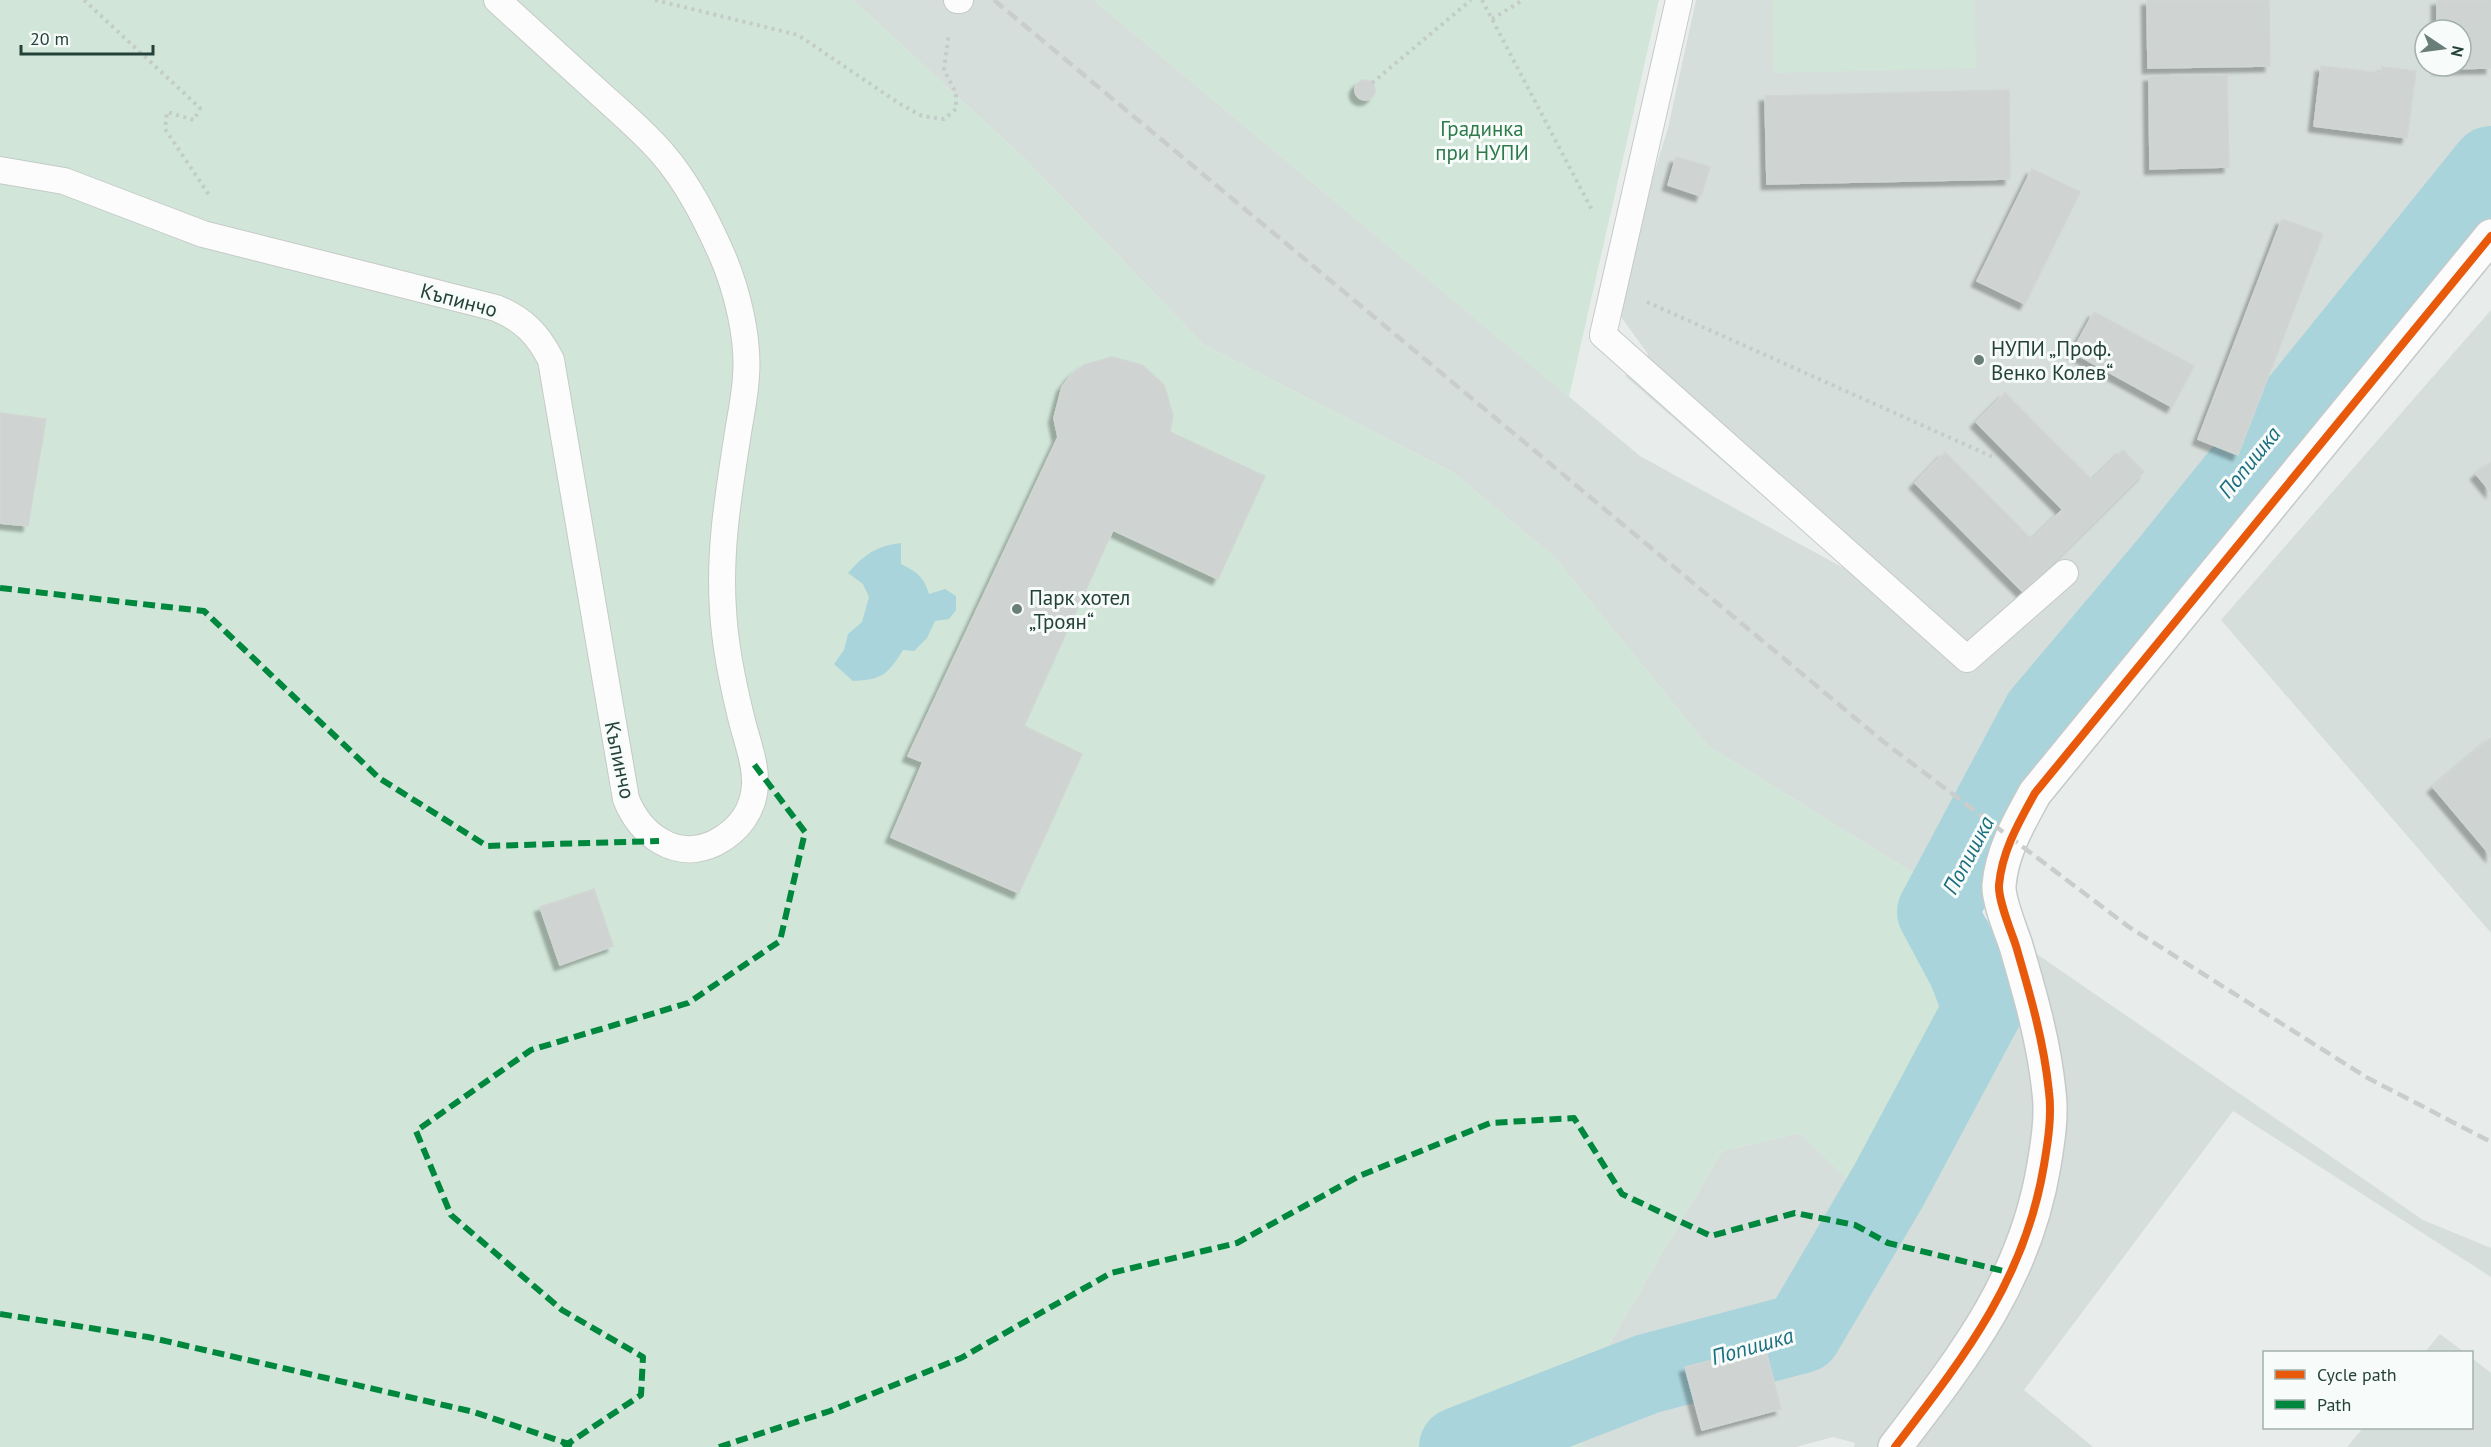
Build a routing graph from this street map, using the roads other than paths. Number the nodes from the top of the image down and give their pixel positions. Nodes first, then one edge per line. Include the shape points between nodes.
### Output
1 (497, 0) edge
2 (1679, 0) edge
3 (0, 170) edge
4 (2491, 236) edge
5 (2065, 573) dead end
6 (1892, 1446) edge

1 - 3 lane, Къпинчо via 637,125 664,155 707,222 735,296 747,374 723,527 721,583 731,676 755,784 743,822 710,845 693,849 658,841 644,830 626,799 551,360 527,325 495,308 203,234 64,181
2 - 5 lane via 1603,335 1967,659
4 - 6 street via 2035,793 2009,840 1998,887 2037,1020 2049,1094 2041,1182 2016,1266 1996,1306

